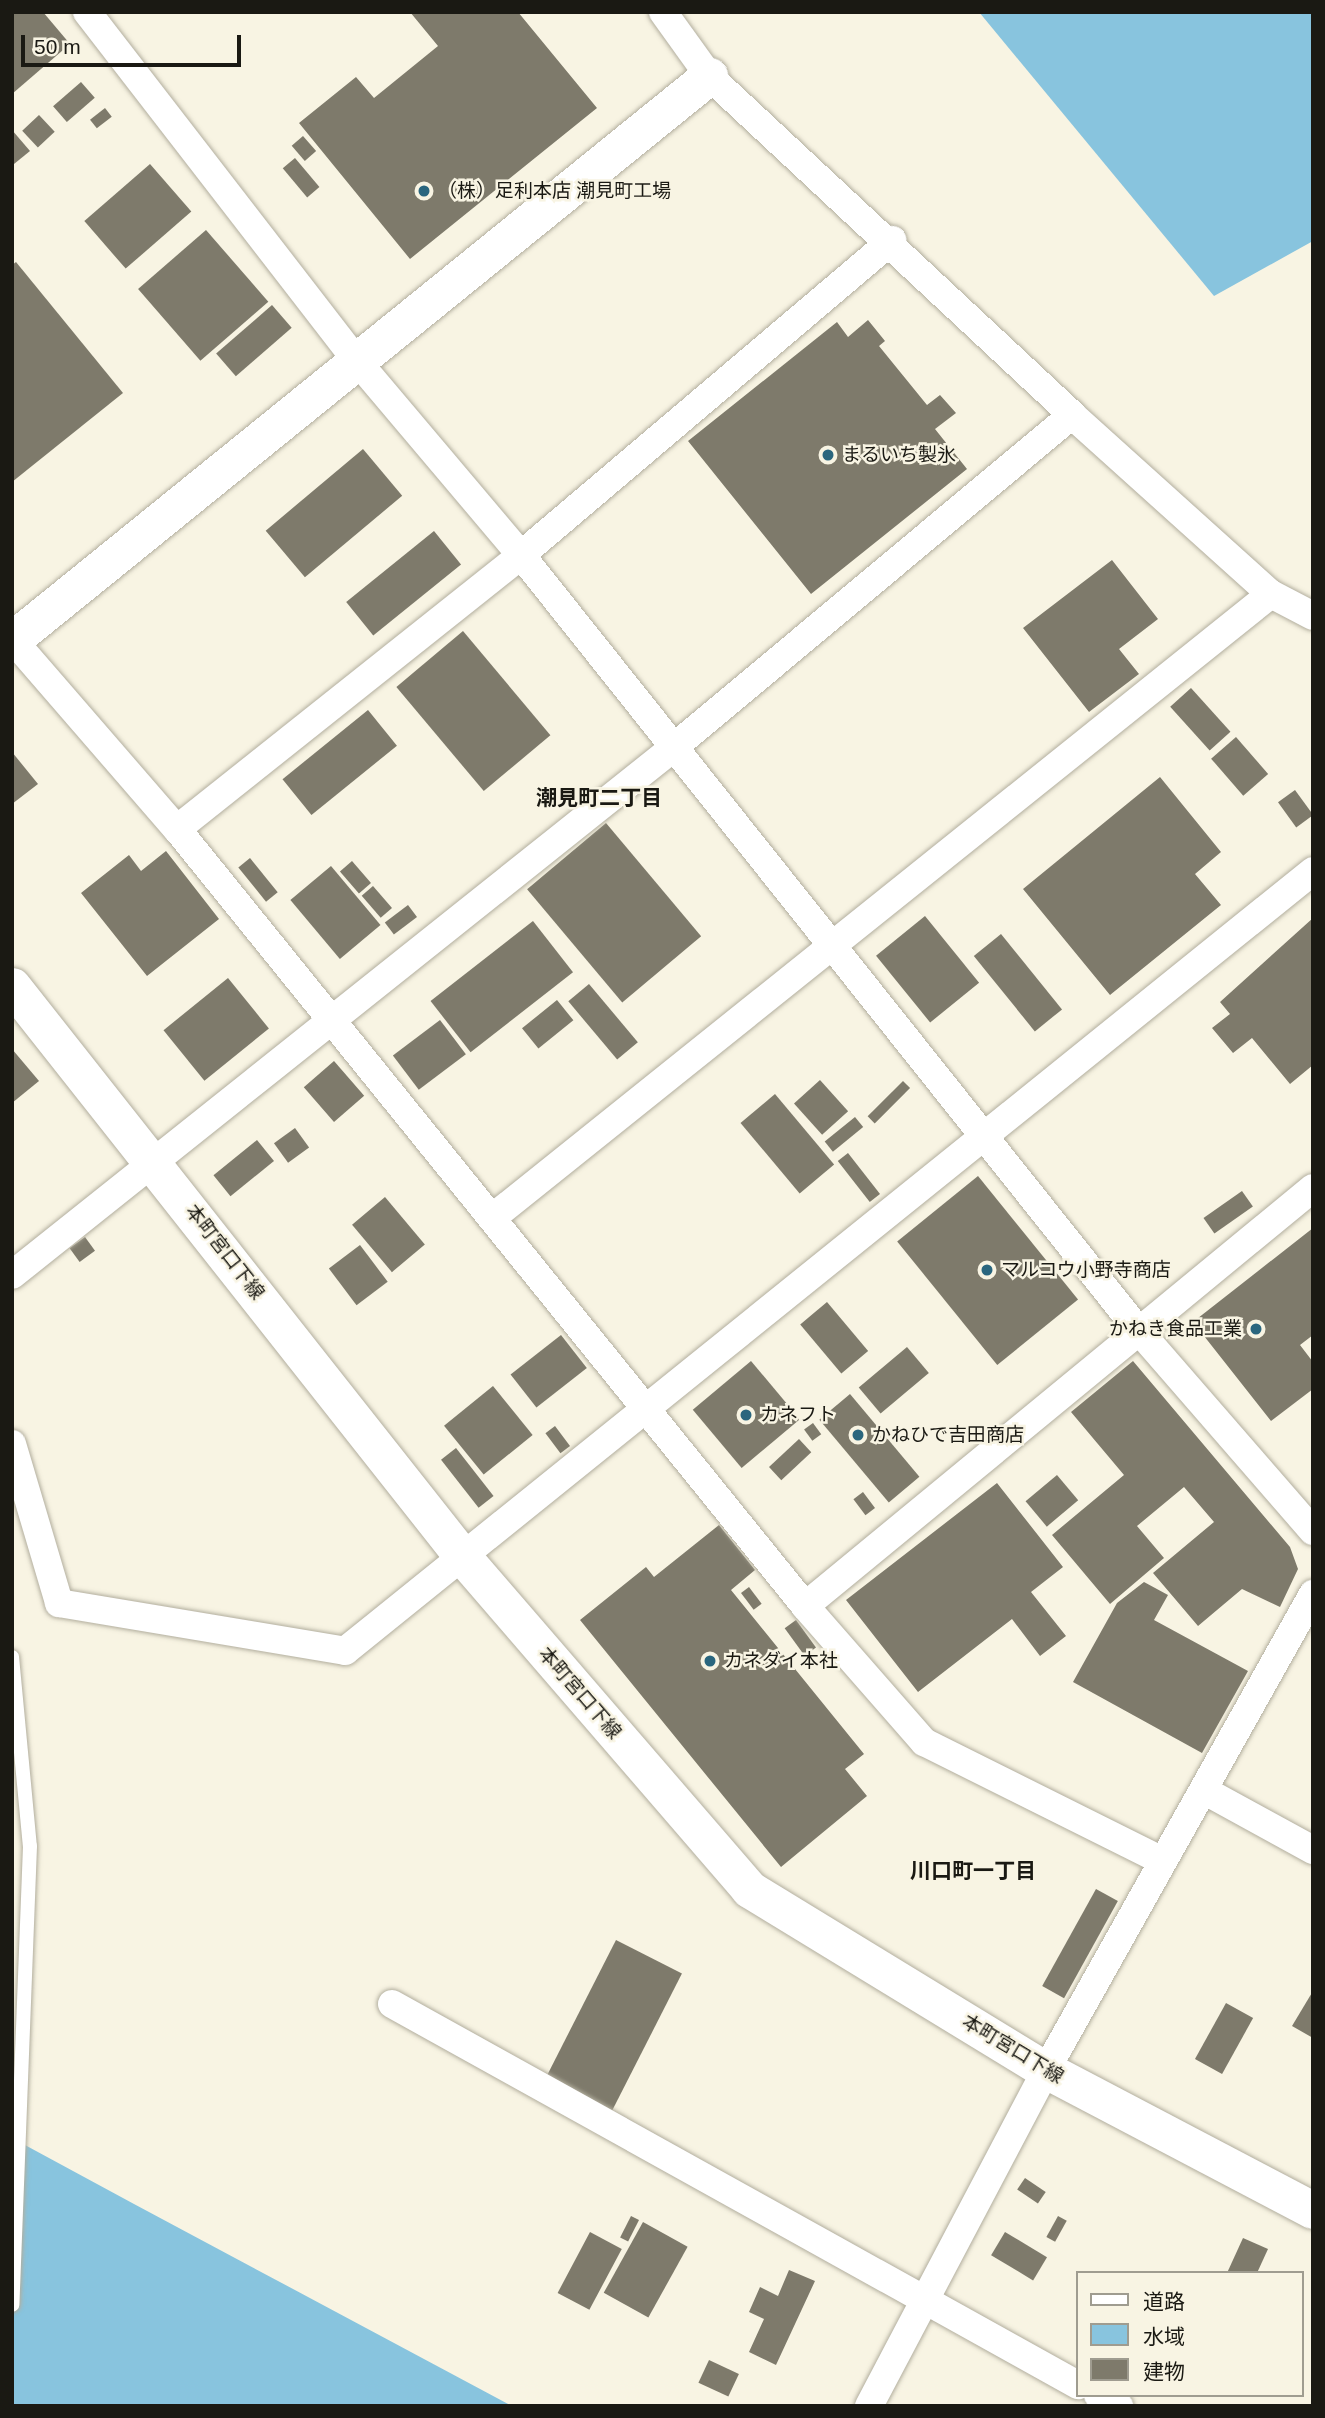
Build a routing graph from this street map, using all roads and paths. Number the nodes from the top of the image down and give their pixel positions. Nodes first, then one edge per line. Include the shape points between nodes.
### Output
1 (87, 12) edge
2 (663, 12) edge
3 (709, 76) junction
4 (892, 240) junction
5 (357, 361) junction
6 (1072, 415) junction
7 (521, 555) junction
8 (1271, 593) junction
9 (1313, 616) edge
10 (13, 640) edge
11 (673, 748) junction
12 (177, 830) junction
13 (1313, 871) edge
14 (835, 947) junction
15 (12, 986) edge
16 (331, 1018) junction
17 (985, 1135) junction
18 (154, 1161) junction
19 (1313, 1188) edge
20 (492, 1218) junction
21 (12, 1275) edge
22 (1139, 1331) junction
23 (645, 1409) junction
24 (12, 1444) edge
25 (1313, 1531) edge
26 (462, 1556) junction
27 (1313, 1594) edge
28 (805, 1606) junction
29 (12, 1657) edge
30 (1207, 1792) junction
31 (1313, 1850) edge
32 (1161, 1860) junction
33 (392, 2004) dead end
34 (1046, 2070) junction
35 (1313, 2210) edge
36 (12, 2305) edge
37 (924, 2305) junction
38 (1076, 2384) edge
39 (1102, 2397) edge
40 (869, 2406) edge
41 (1119, 2406) edge

1 - 5 street
2 - 3 street
3 - 4 street
3 - 5 street
4 - 6 street
4 - 7 street
5 - 7 street
5 - 10 street
6 - 8 street
6 - 11 street
7 - 11 street
7 - 12 street
8 - 9 street
8 - 14 street
10 - 12 street
11 - 14 street
11 - 16 street
12 - 16 street
13 - 17 street
14 - 17 street
14 - 20 street
15 - 18 street, 本町宮口下線
16 - 18 street
16 - 20 street
17 - 22 street
17 - 23 street
18 - 21 street
18 - 26 street, 本町宮口下線
19 - 22 street
20 - 23 street
22 - 25 street
22 - 28 street
23 - 26 street
23 - 28 street
24 - 26 street via 59,1603 345,1651
26 - 34 street, 本町宮口下線 via 749,1889
27 - 30 street
28 - 32 street via 924,1742
29 - 36 lane via 30,1846
30 - 31 street
30 - 32 street
32 - 34 street
33 - 37 street
34 - 35 street, 本町宮口下線
34 - 37 street
37 - 38 street
37 - 40 street
39 - 41 street

